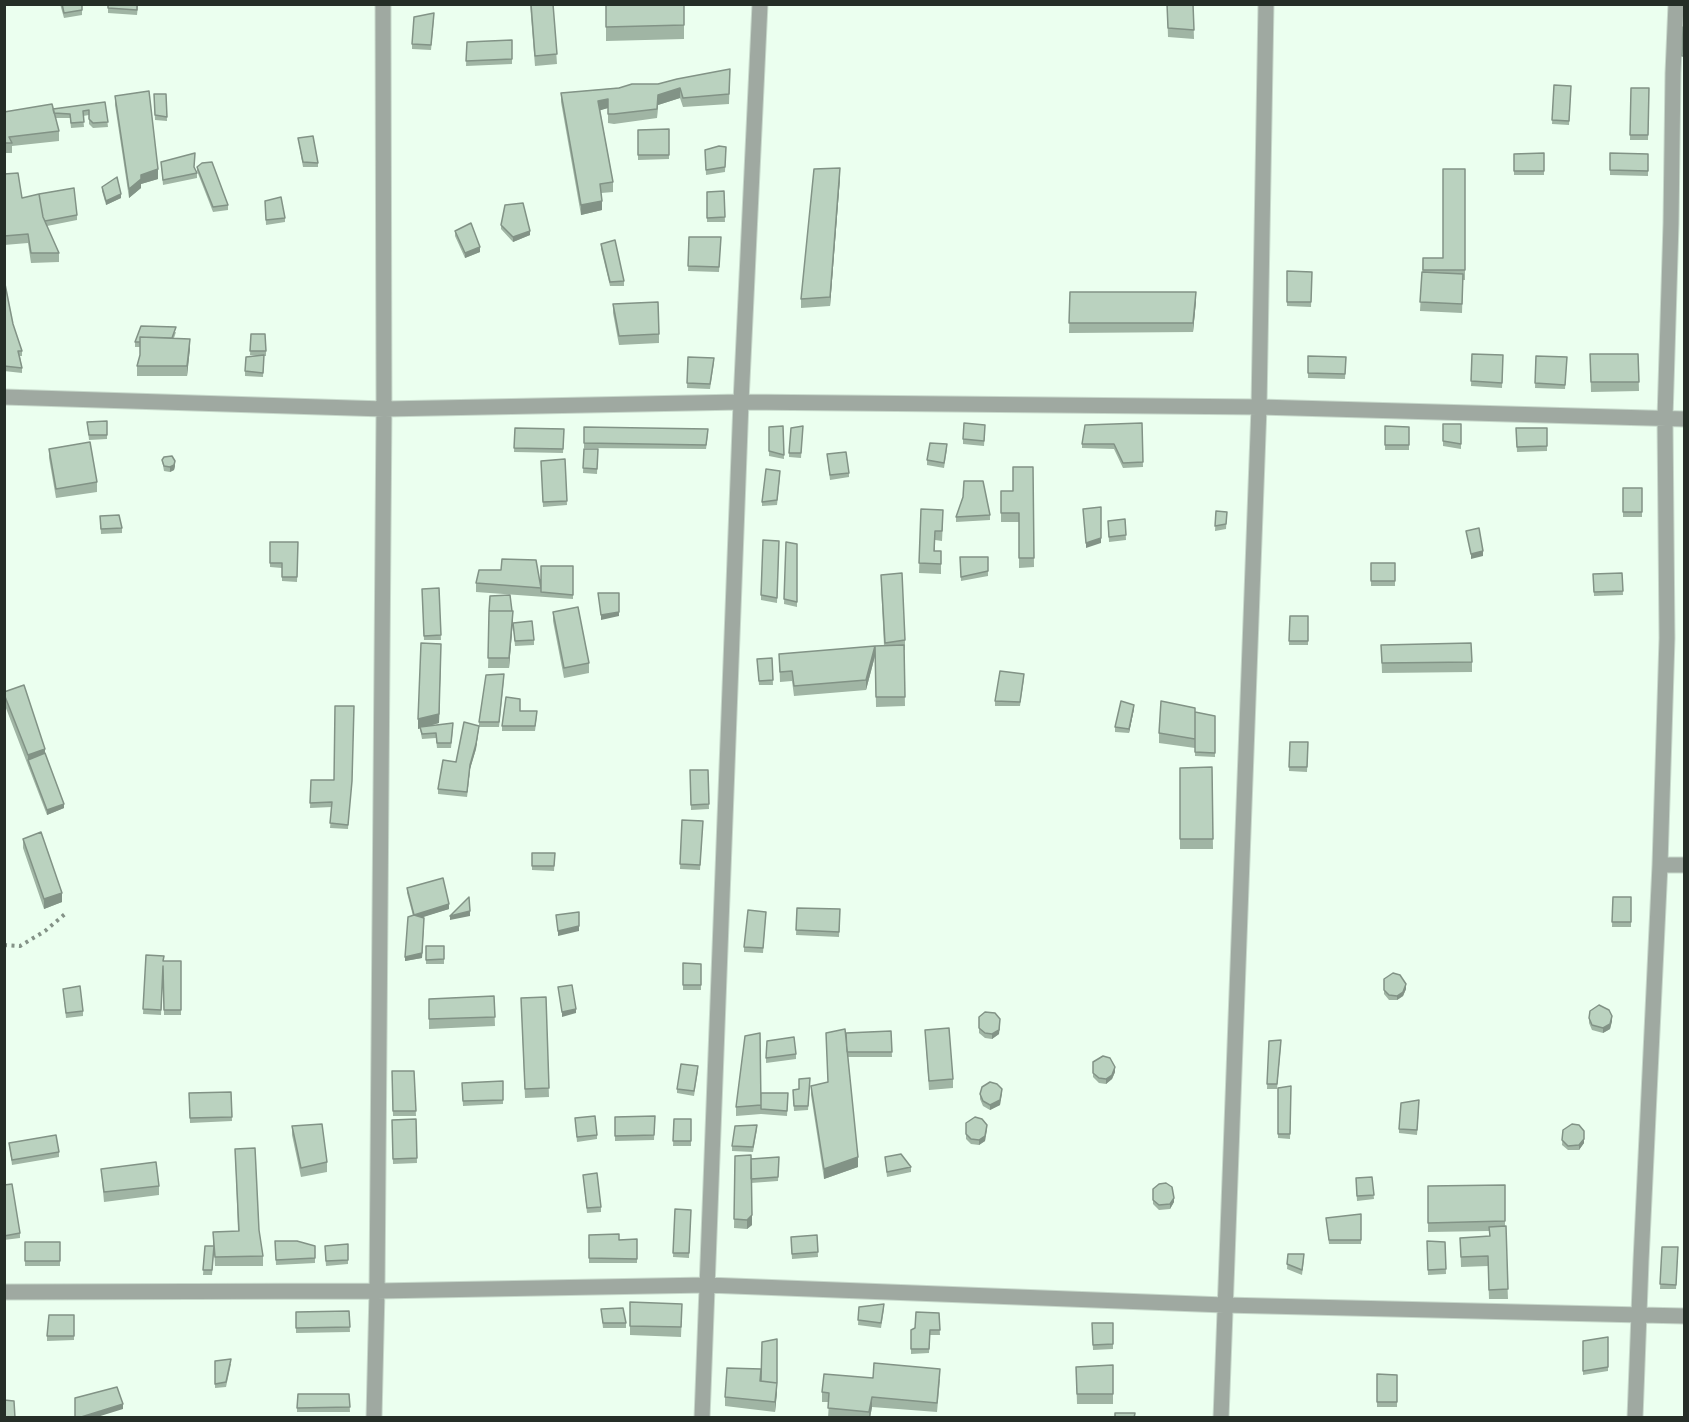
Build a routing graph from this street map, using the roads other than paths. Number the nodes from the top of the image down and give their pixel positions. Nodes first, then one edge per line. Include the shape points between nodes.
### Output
1 (383, 4) edge
2 (760, 4) edge
3 (1266, 4) edge
4 (1677, 4) edge
5 (4, 397) edge
6 (741, 402) junction
7 (1259, 407) junction
8 (384, 409) junction
9 (1665, 418) junction
10 (1684, 419) edge
11 (1660, 865) junction
12 (1684, 865) edge
13 (707, 1285) junction
14 (377, 1291) junction
15 (4, 1292) edge
16 (1224, 1305) junction
17 (1638, 1314) junction
18 (1684, 1316) edge
19 (374, 1418) edge
20 (702, 1418) edge
21 (1221, 1418) edge
22 (1635, 1418) edge

1 - 8 street
2 - 6 street
3 - 7 street
4 - 9 street
5 - 8 street
6 - 7 street
6 - 8 street
6 - 13 street
7 - 9 street
7 - 16 street
8 - 14 street
9 - 10 street
9 - 11 street via 1667,638
11 - 12 street
11 - 17 street
13 - 14 street
13 - 16 street
13 - 20 street
14 - 15 street
14 - 19 street
16 - 17 street
16 - 21 street
17 - 18 street
17 - 22 street

